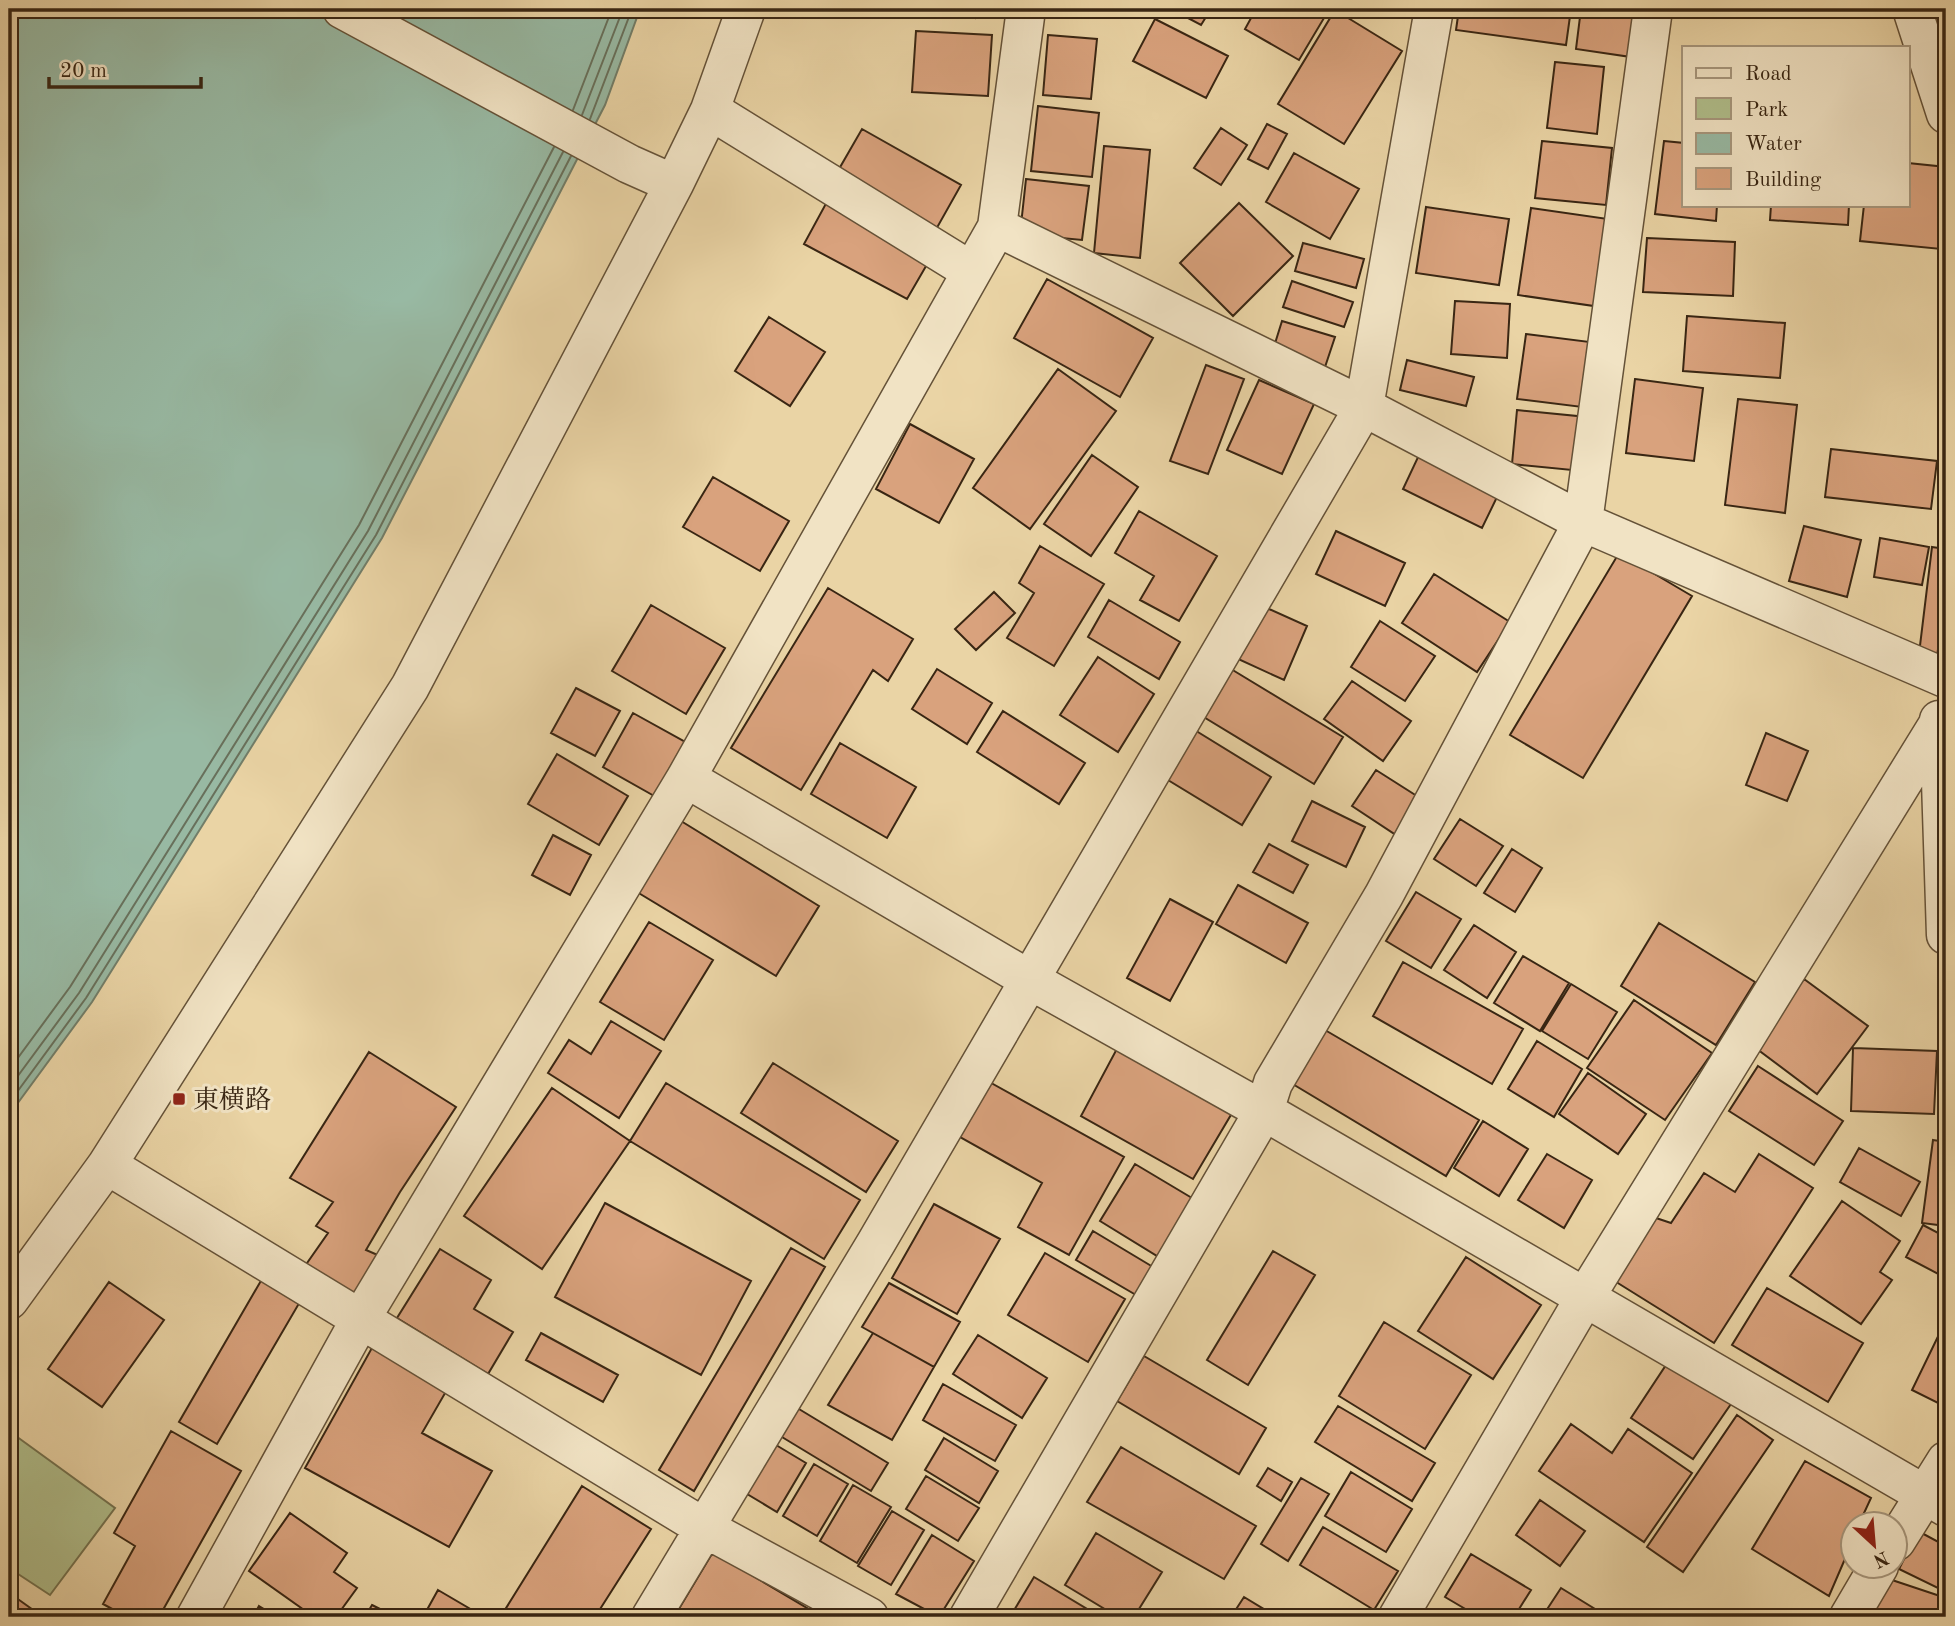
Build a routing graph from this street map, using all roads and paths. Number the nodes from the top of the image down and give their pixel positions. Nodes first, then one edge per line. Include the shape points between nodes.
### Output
1 (342, 9) edge
2 (746, 9) edge
3 (1026, 9) edge
4 (1434, 9) edge
5 (1653, 9) edge
6 (1912, 9) edge
7 (710, 110) junction
8 (1946, 114) edge
9 (674, 184) junction
10 (997, 227) junction
11 (971, 271) junction
12 (1364, 407) junction
13 (1583, 522) junction
14 (1945, 671) edge
15 (1939, 723) junction
16 (686, 778) junction
17 (1946, 935) edge
18 (1030, 980) junction
19 (1264, 1111) junction
20 (107, 1165) junction
21 (1584, 1299) junction
22 (9, 1300) edge
23 (360, 1320) junction
24 (1946, 1461) edge
25 (1935, 1501) edge
26 (1910, 1526) edge
27 (703, 1527) junction
28 (1871, 1580) edge
29 (196, 1617) edge
30 (652, 1617) edge
31 (869, 1617) edge
32 (969, 1617) edge
33 (1398, 1617) edge
34 (1849, 1617) edge

1 - 9 street
2 - 7 street
3 - 10 street
4 - 12 street
5 - 13 street
6 - 8 street
7 - 9 street
7 - 11 street
9 - 20 street via 410,687
10 - 11 street
10 - 12 street
11 - 16 street
12 - 13 street
12 - 18 street
13 - 14 street
13 - 19 street via 1384,895 1273,1083
14 - 15 street
15 - 17 street
15 - 21 street
16 - 18 street
16 - 23 street
18 - 19 street
18 - 27 street
19 - 21 street
19 - 32 street
20 - 22 street
20 - 23 street
21 - 25 street
21 - 33 street
23 - 27 street
23 - 29 street
24 - 25 street
25 - 26 street
27 - 30 street
27 - 31 street
28 - 34 street

